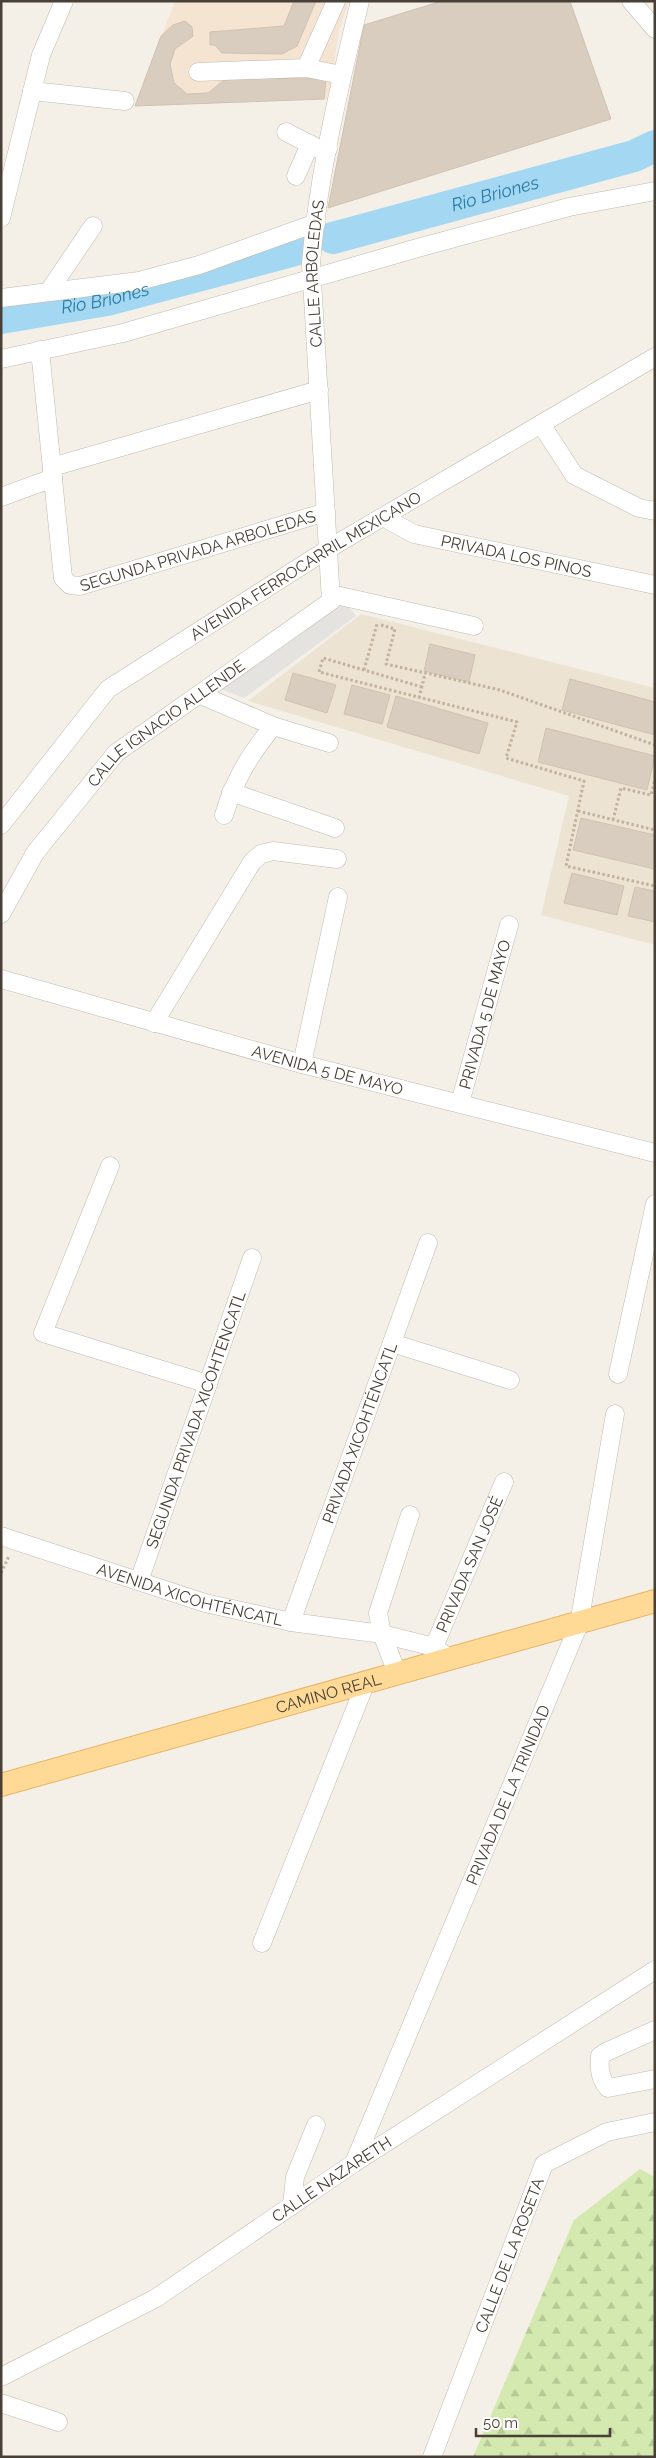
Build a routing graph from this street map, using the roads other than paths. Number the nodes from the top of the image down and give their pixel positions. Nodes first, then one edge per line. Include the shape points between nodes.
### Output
1 (64, 1) edge
2 (336, 1) edge
3 (360, 1) edge
4 (631, 1) edge
5 (655, 28) edge
6 (306, 68) junction
7 (198, 72) dead end
8 (342, 75) junction
9 (32, 91) junction
10 (125, 101) dead end
11 (286, 132) dead end
12 (310, 144) junction
13 (328, 149) junction
14 (296, 176) dead end
15 (655, 191) edge
16 (1, 218) edge
17 (316, 223) junction
18 (93, 226) dead end
19 (313, 279) junction
20 (49, 291) junction
21 (1, 298) edge
22 (40, 350) junction
23 (655, 357) edge
24 (1, 359) edge
25 (319, 390) junction
26 (541, 424) junction
27 (52, 472) junction
28 (1, 497) edge
29 (655, 511) edge
30 (326, 512) junction
31 (383, 517) junction
32 (328, 549) junction
33 (655, 585) edge
34 (330, 594) junction
35 (474, 626) dead end
36 (200, 695) junction
37 (273, 726) junction
38 (329, 743) dead end
39 (231, 792) junction
40 (224, 815) dead end
41 (1, 825) edge
42 (335, 828) dead end
43 (337, 859) dead end
44 (338, 897) dead end
45 (1, 914) edge
46 (508, 925) dead end
47 (1, 979) edge
48 (154, 1023) junction
49 (302, 1064) junction
50 (460, 1103) junction
51 (655, 1153) edge
52 (110, 1166) dead end
53 (655, 1204) edge
54 (428, 1243) dead end
55 (252, 1258) dead end
56 (392, 1343) junction
57 (618, 1374) dead end
58 (510, 1380) dead end
59 (208, 1384) junction
60 (615, 1414) dead end
61 (504, 1482) dead end
62 (410, 1515) dead end
63 (1, 1536) edge
64 (139, 1581) junction
65 (655, 1602) edge
66 (291, 1622) junction
67 (579, 1624) junction
68 (382, 1634) junction
69 (442, 1652) junction
70 (398, 1673) junction
71 (366, 1682) junction
72 (1, 1785) edge
73 (262, 1943) dead end
74 (655, 1970) edge
75 (655, 2030) edge
76 (655, 2079) edge
77 (655, 2122) edge
78 (316, 2126) dead end
79 (354, 2163) junction
80 (292, 2205) junction
81 (1, 2377) edge
82 (1, 2403) edge
83 (58, 2422) dead end
84 (432, 2457) edge

1 - 9 street via 41,55
2 - 6 street
3 - 8 street, CALLE ARBOLEDAS
4 - 5 street
6 - 7 street
6 - 8 street
8 - 13 street, CALLE ARBOLEDAS
9 - 10 street
9 - 16 street
11 - 12 street
12 - 13 street
12 - 14 street
13 - 17 street, CALLE ARBOLEDAS
15 - 19 street via 569,207
17 - 19 street, CALLE ARBOLEDAS via 311,264
17 - 20 street via 199,265 139,281
18 - 20 street
19 - 22 street via 123,333
19 - 25 street, CALLE ARBOLEDAS
20 - 21 street
22 - 24 street
22 - 27 street
23 - 26 street, AVENIDA FERROCARRIL MEXICANO
25 - 27 street
25 - 30 street, CALLE ARBOLEDAS
26 - 29 street via 574,474 639,508
26 - 31 street, AVENIDA FERROCARRIL MEXICANO
27 - 28 street
27 - 30 street, SEGUNDA PRIVADA ARBOLEDAS via 63,578 70,585 80,586
30 - 32 street, CALLE ARBOLEDAS
31 - 32 street, AVENIDA FERROCARRIL MEXICANO
31 - 33 street, PRIVADA LOS PINOS via 414,534
32 - 34 street
32 - 41 street, AVENIDA FERROCARRIL MEXICANO via 108,689
34 - 35 street
34 - 36 street, CALLE IGNACIO ALLENDE via 331,601
36 - 37 street
36 - 45 street, CALLE IGNACIO ALLENDE via 116,753 34,853
37 - 38 street
37 - 39 street via 247,758
39 - 40 street
39 - 42 street
43 - 48 street via 273,851 252,862
44 - 49 street
46 - 50 street, PRIVADA 5 DE MAYO
47 - 48 street, AVENIDA 5 DE MAYO
48 - 49 street, AVENIDA 5 DE MAYO
49 - 50 street, AVENIDA 5 DE MAYO
50 - 51 street, AVENIDA 5 DE MAYO
52 - 59 street via 43,1333
53 - 57 street
54 - 56 street, PRIVADA XICOHTÉNCATL
55 - 59 street, SEGUNDA PRIVADA XICOHTENCATL
56 - 58 street
56 - 66 street, PRIVADA XICOHTÉNCATL
59 - 64 street, SEGUNDA PRIVADA XICOHTENCATL
60 - 67 street, PRIVADA DE LA TRINIDAD
61 - 69 street, PRIVADA SAN JOSÉ
62 - 68 street via 378,1613
63 - 64 street, AVENIDA XICOHTÉNCATL
64 - 66 street, AVENIDA XICOHTÉNCATL via 205,1603
65 - 67 main road, CAMINO REAL
66 - 68 street, AVENIDA XICOHTÉNCATL
67 - 69 main road, CAMINO REAL
67 - 79 street, PRIVADA DE LA TRINIDAD
68 - 69 street, AVENIDA XICOHTÉNCATL
68 - 70 street
69 - 70 main road, CAMINO REAL
70 - 71 main road, CAMINO REAL
71 - 72 main road, CAMINO REAL
71 - 73 street
74 - 79 street, CALLE NAZARETH
75 - 76 street via 606,2052 600,2056 599,2065 602,2081 608,2088
77 - 84 street, CALLE DE LA ROSETA via 607,2132 544,2164
78 - 80 street via 295,2177
79 - 80 street, CALLE NAZARETH
80 - 81 street, CALLE NAZARETH via 156,2298
82 - 83 street

